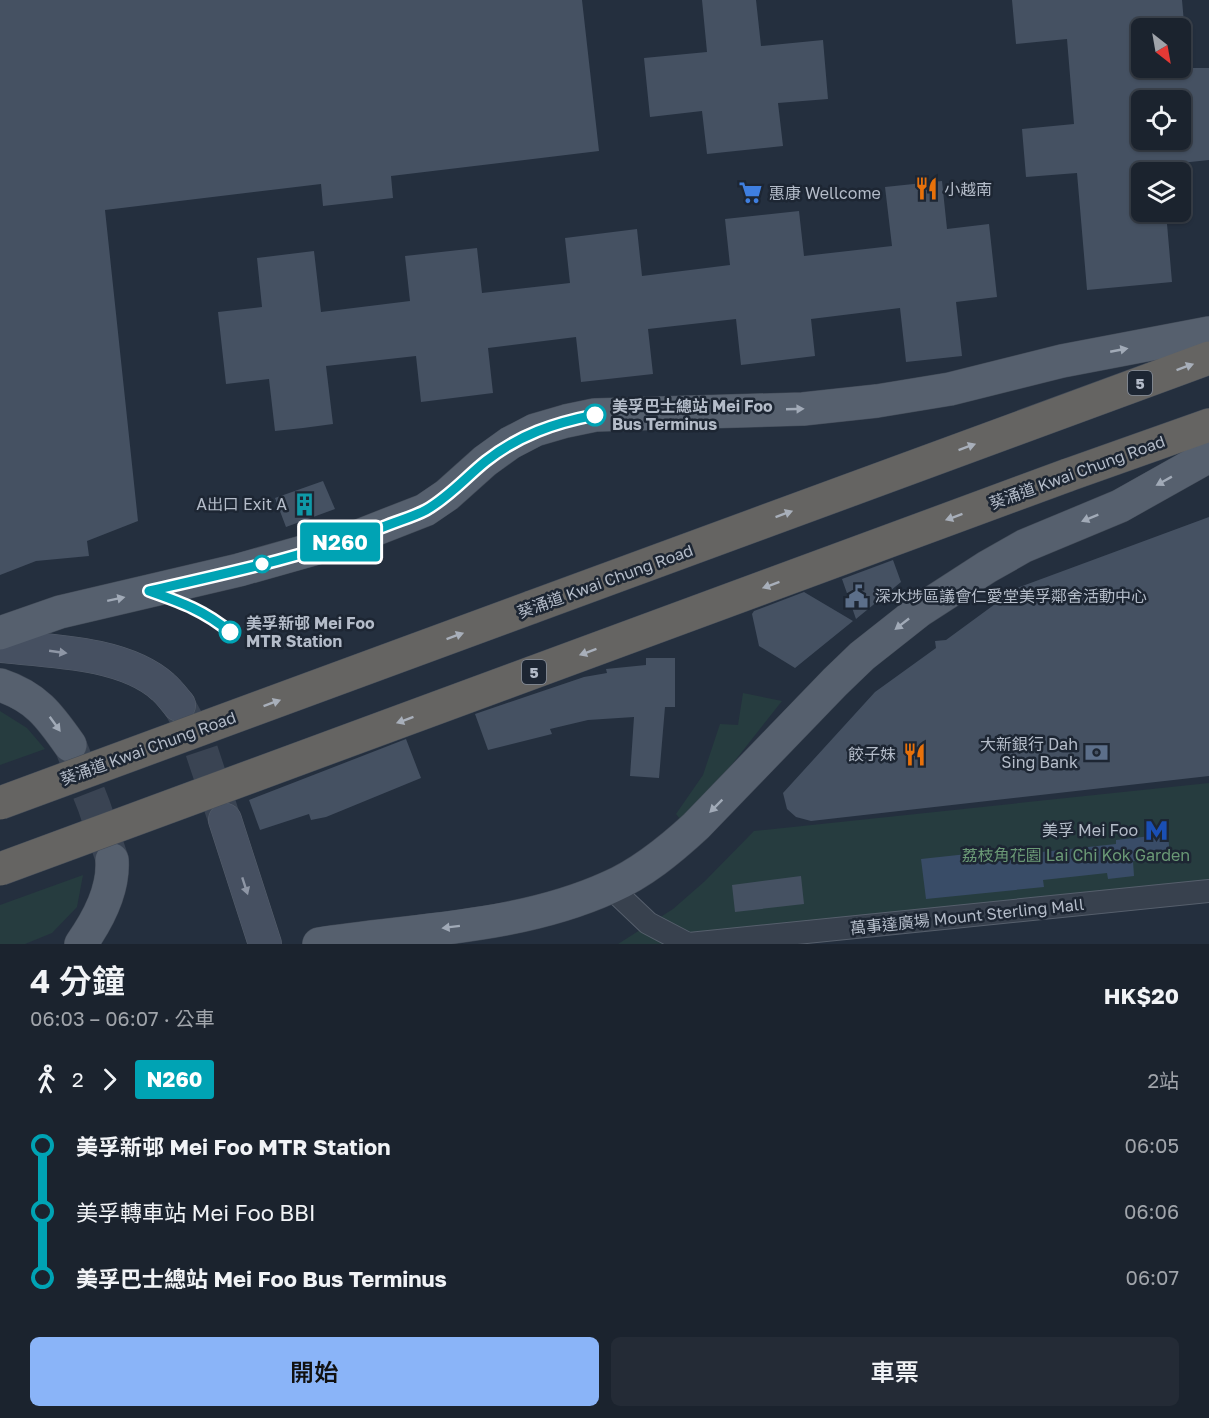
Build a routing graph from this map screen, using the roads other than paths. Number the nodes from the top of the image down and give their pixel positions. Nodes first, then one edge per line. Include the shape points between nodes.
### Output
1 (1209, 333) edge
2 (1209, 358) edge
3 (1209, 425) edge
4 (1209, 456) edge
5 (0, 633) edge
6 (0, 646) edge
7 (0, 686) edge
8 (179, 705) tunnel mouth
9 (70, 745) tunnel mouth
10 (0, 802) edge
11 (225, 819) tunnel mouth
12 (112, 860) tunnel mouth
13 (0, 869) edge
14 (610, 887) junction
15 (1209, 891) edge
16 (81, 944) edge
17 (265, 944) edge
18 (319, 944) edge
19 (689, 944) edge

5 -> 1 main road via 60,612 239,570 356,537 425,510 518,439 566,421 595,415 803,409 877,401
10 -> 2 highway, 葵涌道 Kwai Chung Road / 5, bridge
3 -> 13 highway, 葵涌道 Kwai Chung Road / 5, bridge
4 -> 14 main road via 1120,506 1024,546 919,610 862,656 808,708 673,848
6 -> 8 main road via 110,660 147,676
7 -> 9 main road via 24,695 46,712
11 -> 17 main road
12 - 16 main road via 100,914
14 -> 18 main road via 540,912
14 - 19 street, 萬事達廣場 Mount Sterling Mall via 648,923
15 - 19 street, 萬事達廣場 Mount Sterling Mall

